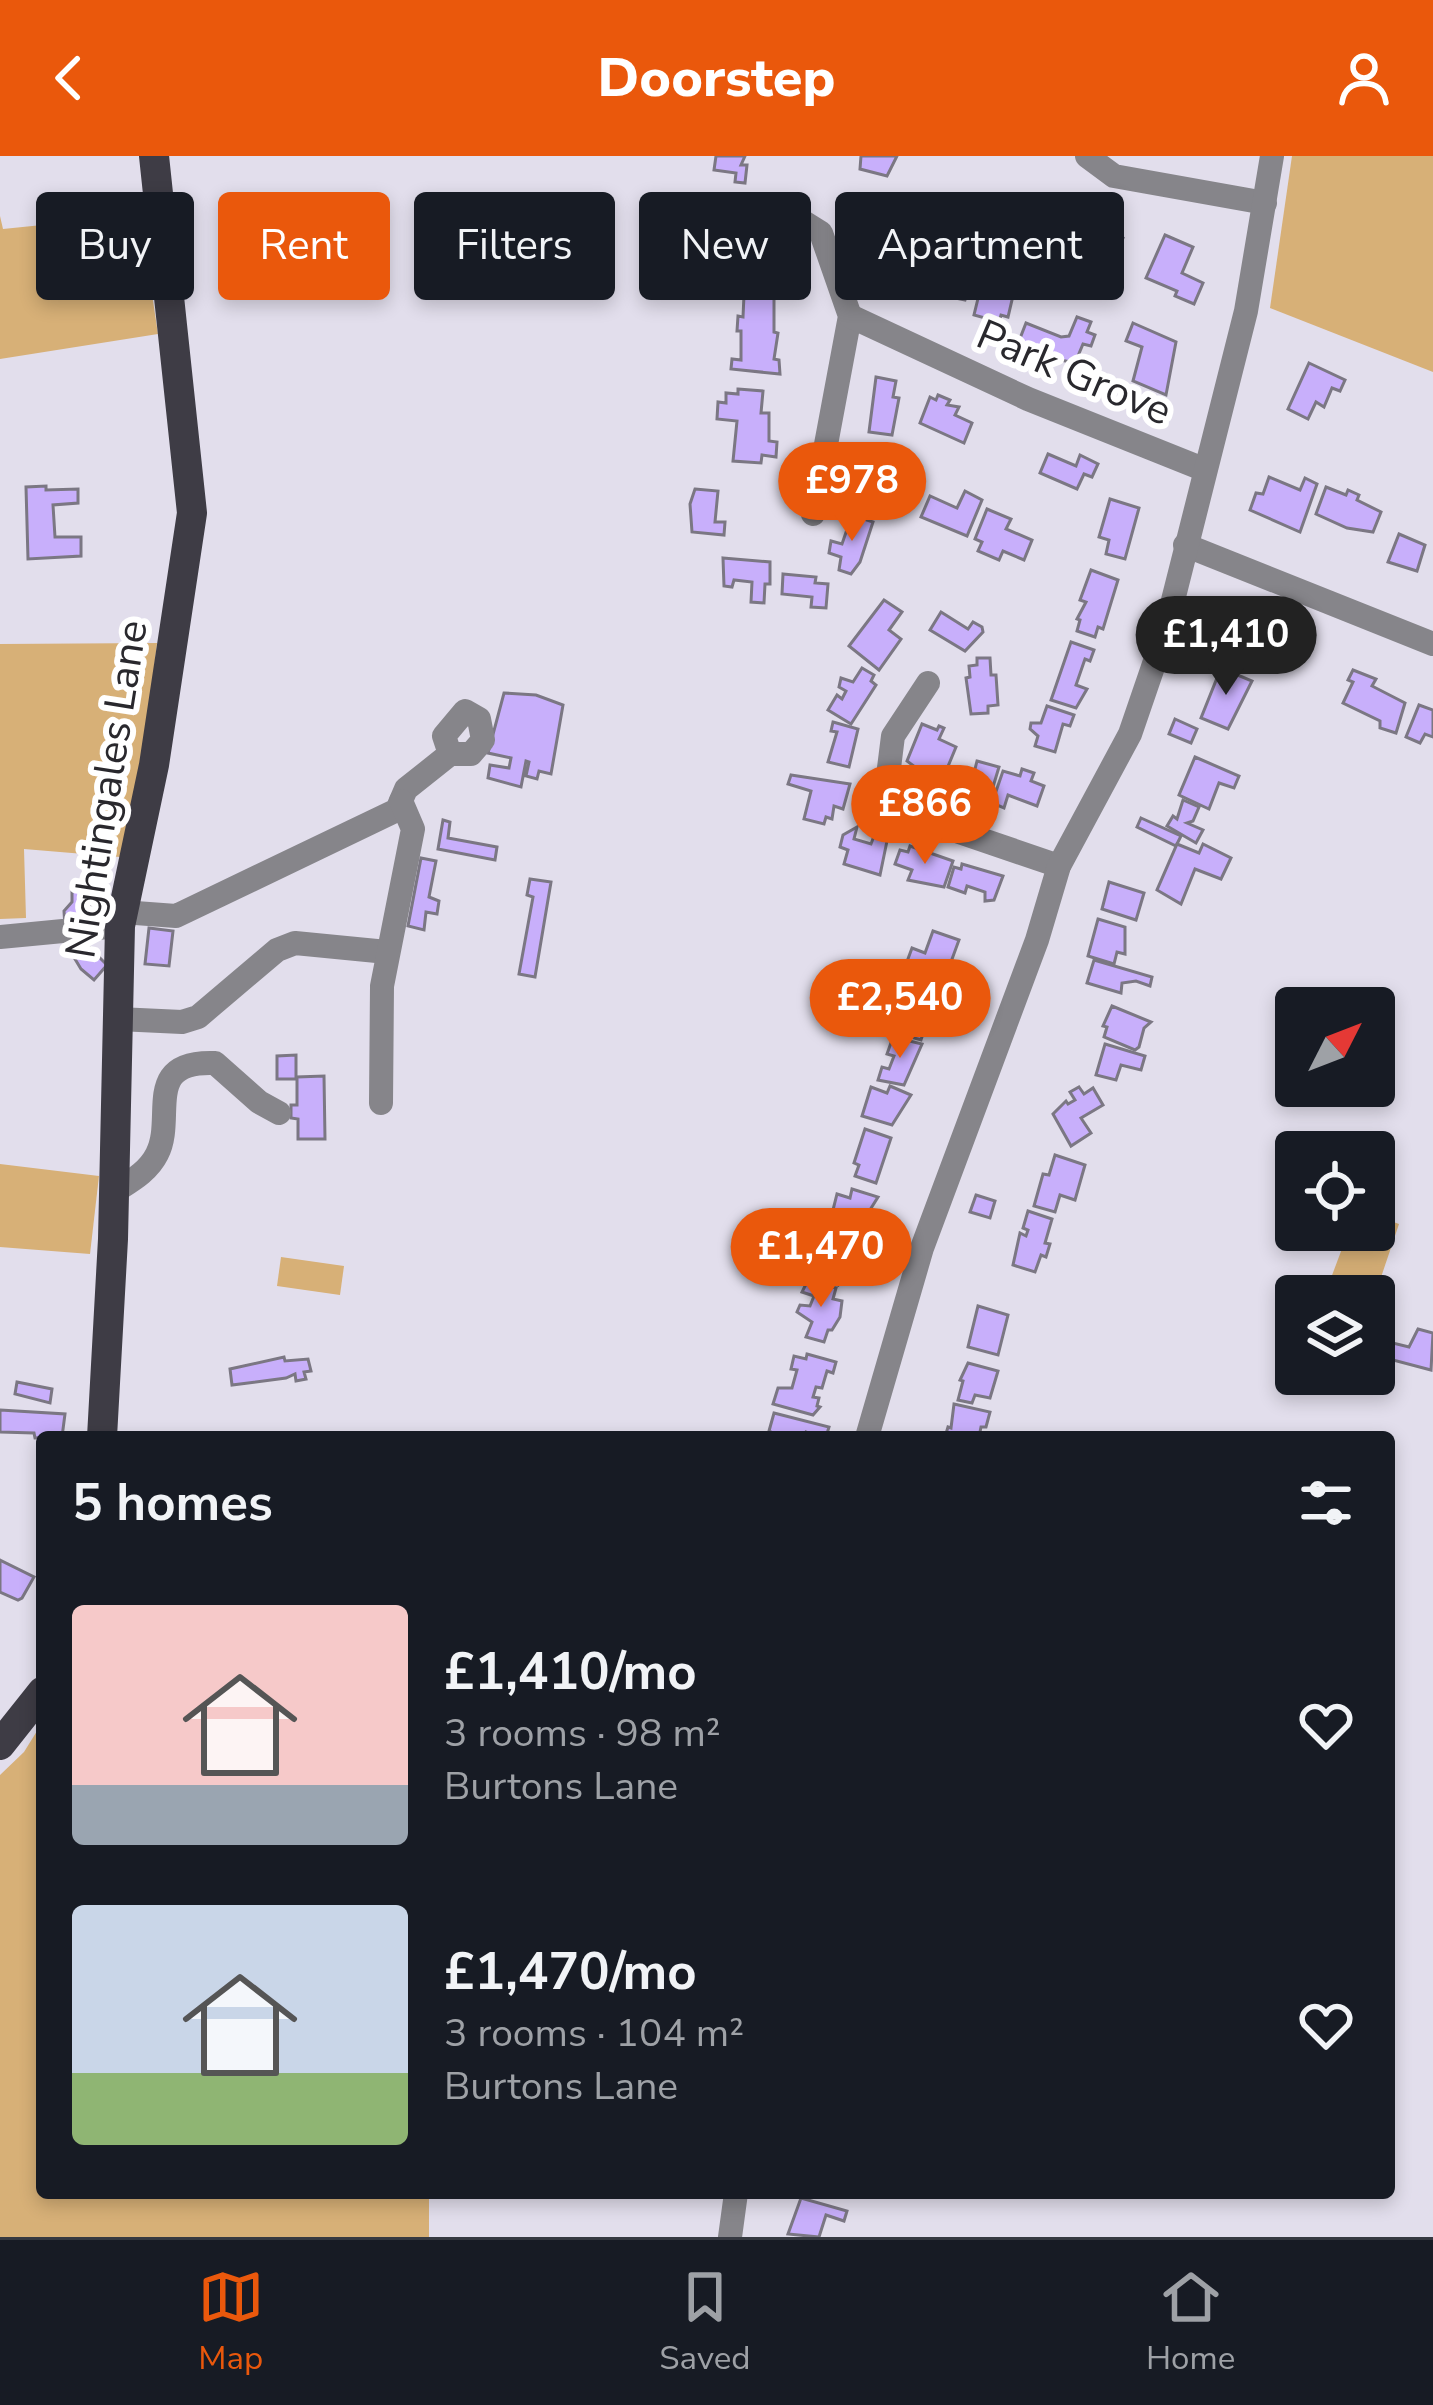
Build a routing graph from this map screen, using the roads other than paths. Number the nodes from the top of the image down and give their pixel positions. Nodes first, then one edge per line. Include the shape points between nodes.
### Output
1 (154, 156) edge
2 (1087, 156) edge
3 (1272, 156) edge
4 (1265, 203) junction
5 (811, 226) edge
6 (850, 316) junction
7 (1203, 469) junction
8 (813, 514) dead end
9 (1185, 545) junction
10 (1433, 644) edge
11 (928, 683) dead end
12 (450, 754) dead end
13 (401, 801) junction
14 (1059, 866) junction
15 (121, 919) junction
16 (0, 937) edge
17 (387, 952) junction
18 (118, 1019) junction
19 (381, 1103) dead end
20 (279, 1114) dead end
21 (114, 1192) junction
22 (103, 1431) edge
23 (869, 1431) edge
24 (36, 1700) edge
25 (0, 1745) edge
26 (735, 2199) edge
27 (730, 2237) edge

1 - 15 main road, Nightingales Lane via 192,513
2 - 4 street via 1114,176
3 - 4 street
4 - 7 street
5 - 6 street via 821,232
6 - 7 street, Park Grove
6 - 8 street
7 - 9 street
9 - 10 street
9 - 14 street via 1130,734
11 - 14 street via 893,736 889,776 915,817
12 - 13 street
13 - 15 street via 397,810 176,916
13 - 17 street via 413,829
14 - 23 street via 922,1248
15 - 16 street
15 - 18 main road, Nightingales Lane
17 - 18 street via 295,943 198,1017
17 - 19 street
18 - 21 main road, Nightingales Lane
20 - 21 street via 215,1064 182,1069 168,1081 155,1159
21 - 22 main road, Nightingales Lane
24 - 25 main road
26 - 27 street

